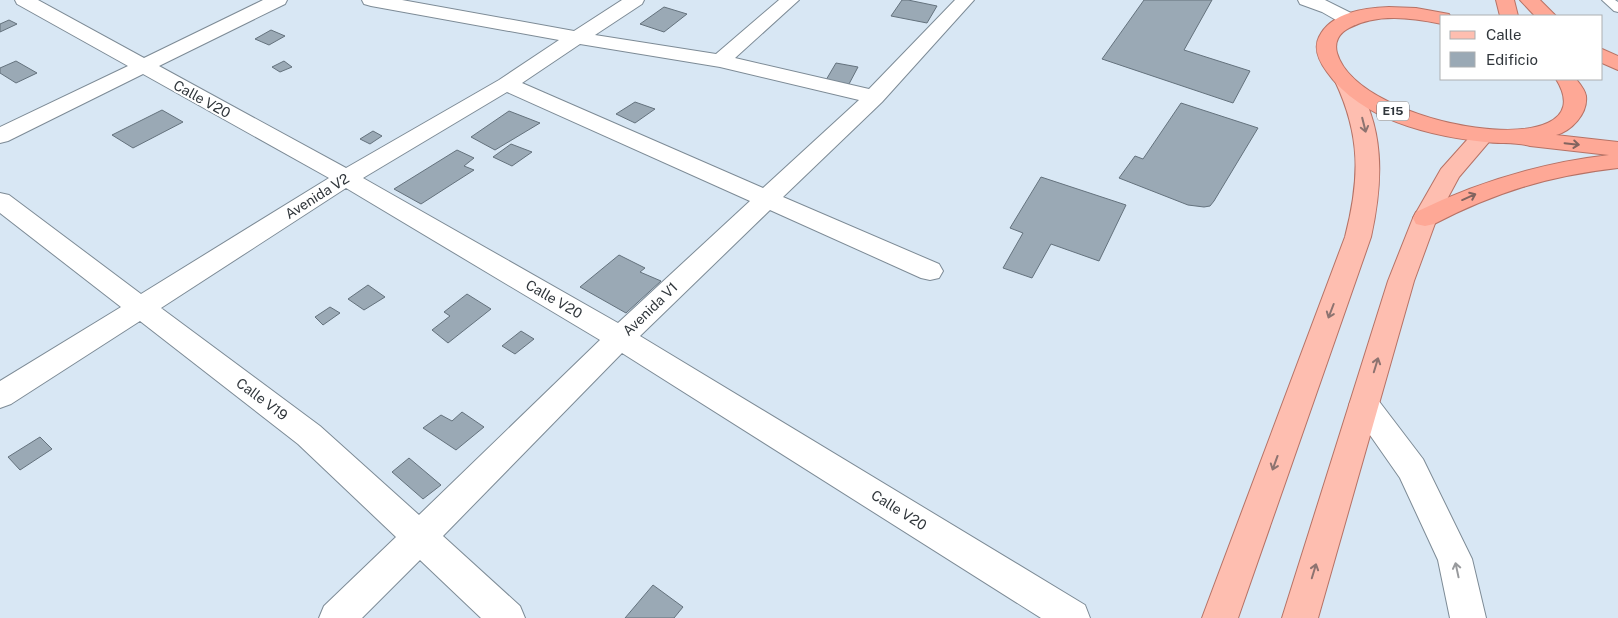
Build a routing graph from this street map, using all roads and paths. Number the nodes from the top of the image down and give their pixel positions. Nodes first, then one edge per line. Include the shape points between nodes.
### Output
1 (24, 0) edge
2 (278, 0) edge
3 (371, 0) edge
4 (635, 0) edge
5 (790, 0) edge
6 (965, 0) edge
7 (1307, 0) edge
8 (1440, 0) edge
9 (1505, 0) edge
10 (1529, 0) edge
11 (1608, 0) edge
12 (1618, 8) edge
13 (1390, 12) junction
14 (1509, 15) edge
15 (1545, 15) edge
16 (1440, 18) edge
17 (1350, 20) junction
18 (578, 38) junction
19 (1603, 56) edge
20 (720, 61) junction
21 (1618, 64) edge
22 (144, 66) junction
23 (1603, 76) edge
24 (1567, 80) edge
25 (1345, 81) junction
26 (1618, 81) edge
27 (506, 84) junction
28 (874, 97) junction
29 (0, 136) edge
30 (1494, 136) junction
31 (1618, 149) edge
32 (1618, 161) edge
33 (346, 178) junction
34 (766, 198) junction
35 (0, 201) edge
36 (1425, 218) junction
37 (930, 271) dead end
38 (140, 306) junction
39 (620, 338) junction
40 (0, 396) edge
41 (1364, 405) junction
42 (420, 537) junction
43 (1072, 617) edge
44 (336, 618) edge
45 (507, 618) edge
46 (1220, 618) edge
47 (1300, 618) edge
48 (1468, 618) edge

1 - 22 street, Calle V20
2 - 22 street
3 - 18 street
4 - 18 street, Avenida V2
5 - 20 street
6 - 28 street, Avenida V1
7 - 17 street
8 - 13 highway, E15 via 1420,8
9 - 14 highway
10 - 15 highway
11 - 12 lane
13 - 16 highway, E15
13 - 17 highway, E15
17 - 25 highway, E15 via 1336,28 1328,38 1326,51 1332,66
18 - 20 street
18 - 27 street, Avenida V2
19 - 21 highway
20 - 28 street
22 - 29 street
22 - 33 street, Calle V20
23 - 26 highway
24 - 30 highway, E15 via 1575,94 1574,111 1562,124 1538,134
25 - 30 highway, E15 via 1370,100 1404,116 1443,128
25 -> 46 main road via 1356,101 1367,137 1367,193 1359,231
27 - 33 street, Avenida V2
27 - 34 street
28 - 34 street, Avenida V1
30 -> 31 highway, E15
30 - 36 main road via 1449,174
36 -> 32 highway via 1505,183 1548,172
33 - 38 street, Avenida V2
33 - 39 street, Calle V20
34 - 37 street
34 - 39 street, Avenida V1
35 - 38 street, Calle V19
41 -> 36 main road via 1401,281
38 - 40 street, Avenida V2
38 - 42 street, Calle V19 via 309,435
39 - 42 street, Avenida V1
39 - 43 street, Calle V20
47 -> 41 main road
48 -> 41 street via 1455,560 1412,469
42 - 44 street, Avenida V1
42 - 45 street, Calle V19

